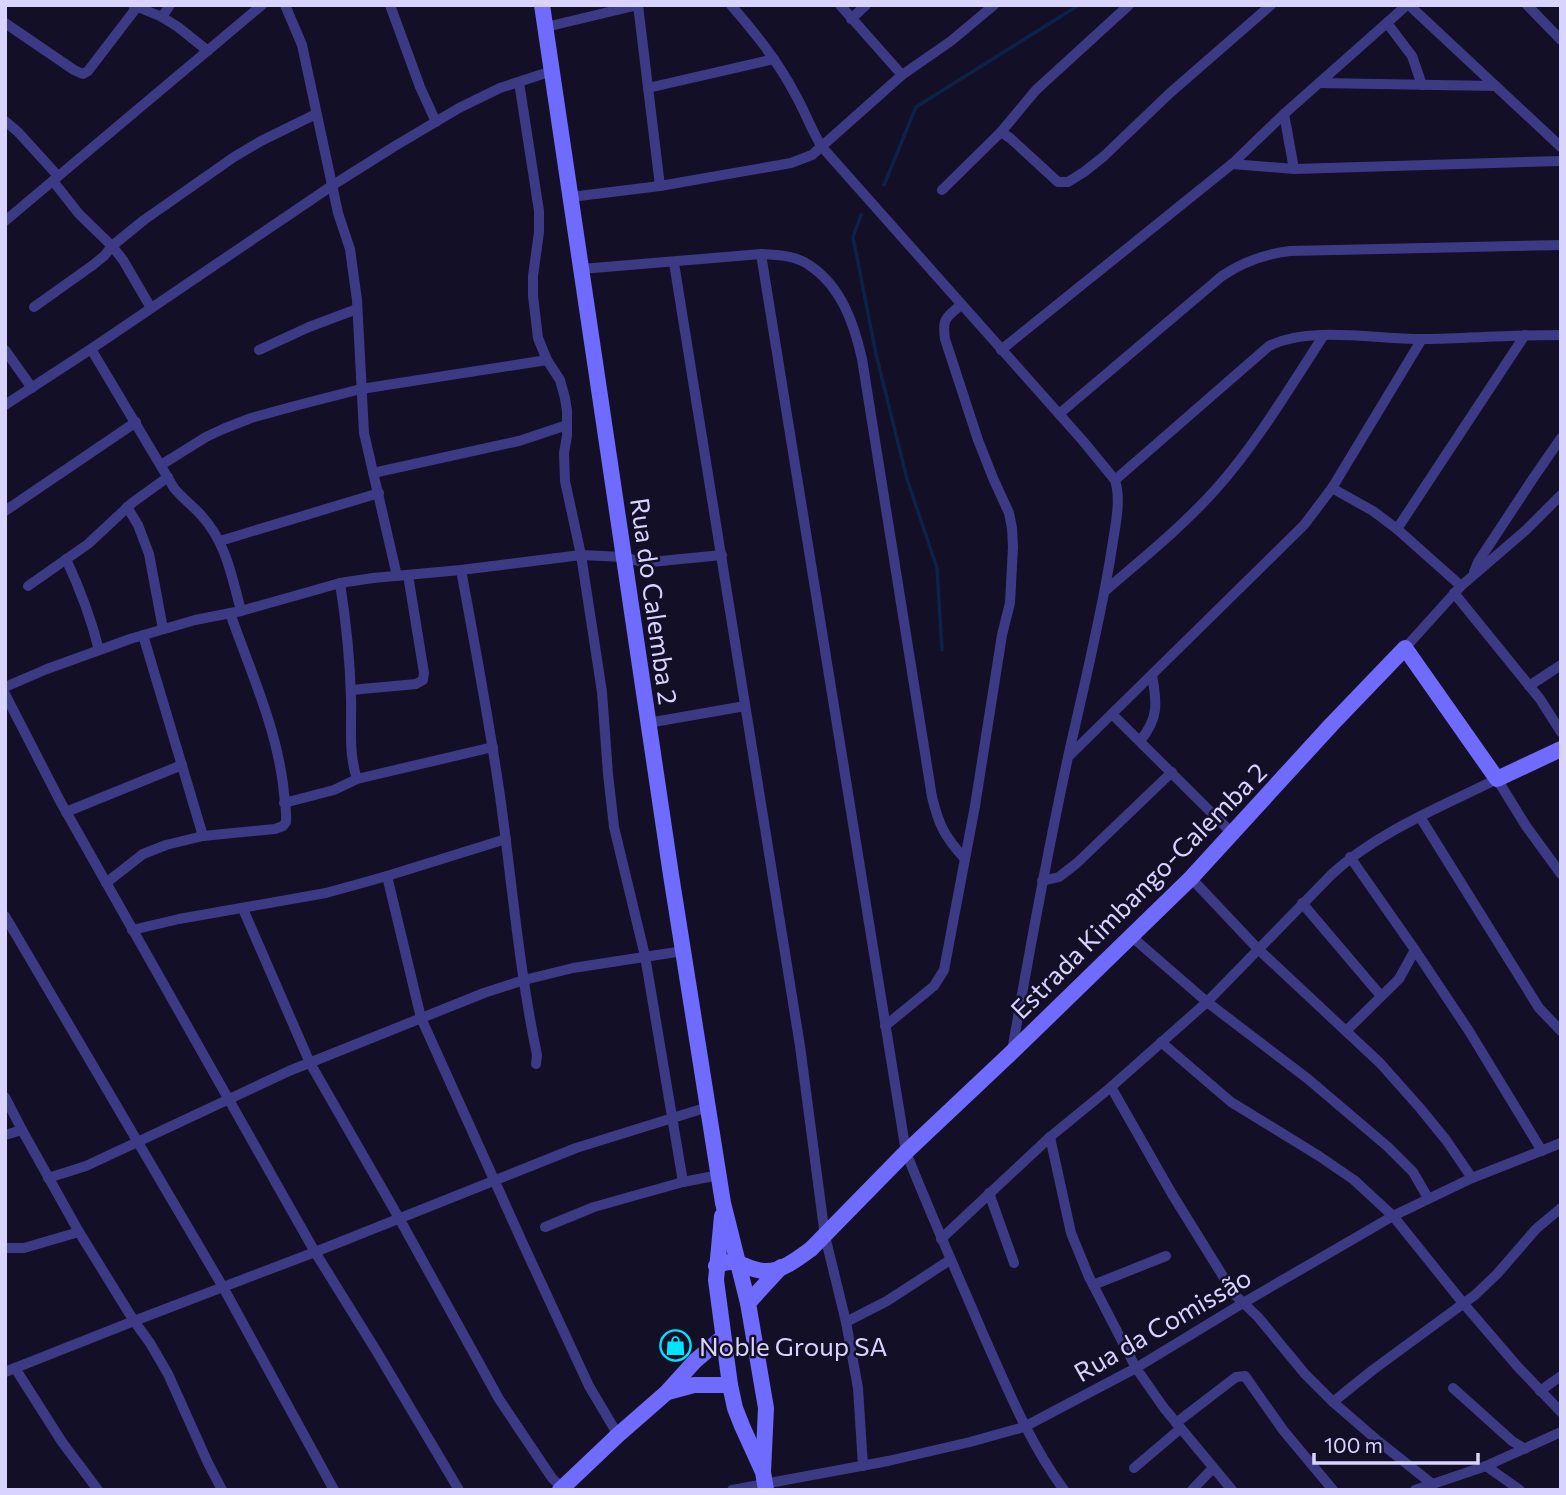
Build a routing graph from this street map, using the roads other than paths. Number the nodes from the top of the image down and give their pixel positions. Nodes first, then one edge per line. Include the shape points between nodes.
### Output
1 (170, 5) edge
2 (262, 5) edge
3 (285, 5) edge
4 (390, 5) edge
5 (542, 5) edge
6 (731, 5) edge
7 (840, 5) edge
8 (866, 5) edge
9 (994, 5) edge
10 (1129, 5) edge
11 (1271, 5) edge
12 (1408, 5) edge
13 (1527, 5) edge
14 (135, 6) edge
15 (162, 18) junction
16 (851, 19) junction
17 (5, 23) edge
18 (1387, 23) junction
19 (546, 27) junction
20 (1561, 40) edge
21 (208, 51) junction
22 (774, 59) junction
23 (552, 71) junction
24 (902, 75) junction
25 (519, 82) junction
26 (1319, 83) junction
27 (1422, 85) junction
28 (1495, 86) junction
29 (648, 88) junction
30 (316, 114) junction
31 (1284, 114) junction
32 (5, 121) edge
33 (436, 122) junction
34 (1001, 132) junction
35 (822, 147) junction
36 (1561, 147) edge
37 (1561, 161) edge
38 (1232, 164) junction
39 (1294, 169) junction
40 (56, 178) junction
41 (333, 185) junction
42 (660, 186) junction
43 (943, 190) dead end
44 (571, 197) junction
45 (7, 217) edge
46 (112, 246) junction
47 (1561, 246) edge
48 (761, 254) junction
49 (674, 262) junction
50 (581, 269) junction
51 (961, 305) junction
52 (34, 307) dead end
53 (151, 308) junction
54 (357, 309) junction
55 (1324, 335) junction
56 (1525, 335) junction
57 (1561, 335) edge
58 (1422, 339) junction
59 (91, 349) junction
60 (5, 350) edge
61 (259, 350) dead end
62 (1001, 350) junction
63 (547, 360) junction
64 (32, 388) junction
65 (361, 389) junction
66 (5, 405) edge
67 (1059, 414) junction
68 (135, 422) junction
69 (567, 425) junction
70 (1561, 439) edge
71 (161, 465) junction
72 (373, 473) junction
73 (168, 477) junction
74 (1115, 480) junction
75 (1332, 488) junction
76 (379, 493) junction
77 (1559, 501) edge
78 (127, 507) junction
79 (5, 511) edge
80 (1509, 514) junction
81 (1397, 529) junction
82 (1526, 530) junction
83 (220, 541) junction
84 (581, 555) junction
85 (722, 555) junction
86 (624, 557) junction
87 (66, 559) junction
88 (461, 570) junction
89 (402, 576) junction
90 (1471, 577) junction
91 (340, 583) junction
92 (28, 586) dead end
93 (1458, 589) junction
94 (1105, 591) junction
95 (235, 612) junction
96 (163, 629) junction
97 (143, 635) junction
98 (1405, 648) junction
99 (99, 650) junction
100 (1561, 665) edge
101 (1152, 675) junction
102 (1529, 686) junction
103 (5, 687) edge
104 (351, 690) junction
105 (5, 694) edge
106 (745, 706) junction
107 (9, 712) edge
108 (1112, 713) junction
109 (648, 723) junction
110 (1561, 732) edge
111 (1140, 741) junction
112 (493, 747) junction
113 (1561, 750) edge
114 (1069, 756) junction
115 (182, 765) junction
116 (1172, 772) junction
117 (357, 779) junction
118 (1497, 779) junction
119 (284, 803) junction
120 (66, 812) junction
121 (1420, 817) junction
122 (1232, 833) junction
123 (203, 836) junction
124 (506, 839) junction
125 (1350, 857) junction
126 (965, 859) junction
127 (1561, 874) edge
128 (387, 876) junction
129 (1191, 878) junction
130 (1042, 881) junction
131 (106, 883) junction
132 (1302, 903) junction
133 (243, 909) junction
134 (5, 916) edge
135 (132, 930) junction
136 (1132, 937) junction
137 (1258, 949) junction
138 (1415, 950) junction
139 (683, 951) junction
140 (645, 956) junction
141 (524, 979) junction
142 (1381, 996) junction
143 (1207, 1002) junction
144 (421, 1018) junction
145 (885, 1026) junction
146 (1346, 1031) junction
147 (1561, 1031) edge
148 (1161, 1042) junction
149 (1011, 1053) junction
150 (310, 1063) junction
151 (536, 1064) dead end
152 (1111, 1087) junction
153 (5, 1097) edge
154 (228, 1100) junction
155 (708, 1107) junction
156 (672, 1117) junction
157 (22, 1130) junction
158 (5, 1135) edge
159 (1050, 1137) junction
160 (139, 1142) junction
161 (1561, 1143) edge
162 (1542, 1151) junction
163 (906, 1152) junction
164 (719, 1175) junction
165 (48, 1178) junction
166 (1472, 1178) junction
167 (494, 1180) junction
168 (683, 1182) junction
169 (989, 1194) junction
170 (1428, 1198) junction
171 (723, 1203) junction
172 (1561, 1208) edge
173 (1393, 1216) junction
174 (399, 1218) junction
175 (545, 1227) dead end
176 (79, 1233) junction
177 (825, 1236) junction
178 (941, 1239) junction
179 (5, 1248) edge
180 (315, 1252) junction
181 (1166, 1256) dead end
182 (950, 1260) junction
183 (737, 1261) junction
184 (1014, 1264) dead end
185 (716, 1266) junction
186 (781, 1267) junction
187 (1093, 1285) junction
188 (223, 1287) junction
189 (748, 1303) junction
190 (1463, 1303) junction
191 (1243, 1304) junction
192 (134, 1321) junction
193 (846, 1322) junction
194 (723, 1337) junction
195 (1136, 1368) junction
196 (10, 1370) edge
197 (1561, 1376) edge
198 (730, 1385) junction
199 (1453, 1388) dead end
200 (1540, 1391) junction
201 (666, 1393) junction
202 (1332, 1402) junction
203 (766, 1408) junction
204 (1561, 1412) edge
205 (738, 1415) junction
206 (1178, 1426) junction
207 (1024, 1427) junction
208 (1561, 1432) edge
209 (618, 1435) junction
210 (1525, 1449) junction
211 (863, 1466) junction
212 (1486, 1466) junction
213 (1134, 1468) dead end
214 (1213, 1468) junction
215 (765, 1482) edge
216 (1423, 1487) edge
217 (561, 1489) edge
218 (738, 1489) edge
219 (98, 1490) edge
220 (222, 1490) edge
221 (334, 1490) edge
222 (459, 1490) edge
223 (1064, 1490) edge
224 (1192, 1490) edge
225 (1232, 1490) edge
226 (1333, 1490) edge
227 (1520, 1490) edge

1 - 15 street
2 - 21 street
3 - 30 street via 302,45
4 - 33 street
5 - 19 main road, Rua do Calemba 2
6 - 22 street
7 - 16 street
8 - 16 street
9 - 24 street
10 - 34 street via 1036,90
11 - 34 street via 1103,157 1068,182 1058,182
12 - 18 street
12 - 28 street
13 - 20 street
14 - 15 street
14 - 17 street via 83,74
15 - 21 street
16 - 24 street
18 - 26 street
18 - 27 street via 1412,56
19 - 23 main road, Rua do Calemba 2
19 - 29 street via 638,5
21 - 40 street
22 - 29 street
22 - 35 street
23 - 25 street
23 - 44 main road, Rua do Calemba 2
24 - 35 street
25 - 33 street
25 - 63 street via 539,211 533,296 538,338
26 - 27 street
26 - 31 street
27 - 28 street
28 - 36 street
29 - 42 street
30 - 41 street
30 - 46 street via 234,158
31 - 38 street
31 - 39 street
32 - 40 street
33 - 41 street
34 - 43 street
35 - 42 street via 791,163
35 - 51 street
37 - 39 street
38 - 39 street
38 - 62 street
40 - 45 street
40 - 46 street via 79,214
41 - 53 street
41 - 54 street via 354,271
42 - 44 street
44 - 50 main road, Rua do Calemba 2
46 - 52 street
46 - 53 street
47 - 67 street via 1290,251 1258,257 1222,276
48 - 49 street
48 - 126 street via 808,264 836,292 852,322 862,359 932,797 945,836
48 - 145 street
49 - 50 street
49 - 85 street
50 - 86 main road, Rua do Calemba 2
51 - 62 street
51 - 126 street via 945,320 945,340 978,440 1009,513 1013,547 1010,603
53 - 59 street
54 - 61 street
54 - 65 street
55 - 58 street
55 - 74 street via 1288,338 1269,346
55 - 94 street via 1216,489
56 - 57 street
56 - 58 street
56 - 81 street
58 - 75 street
59 - 64 street
59 - 68 street
60 - 64 street
62 - 67 street
63 - 65 street
63 - 69 street via 560,380
64 - 66 street
65 - 71 street via 223,429
65 - 72 street
67 - 74 street
68 - 71 street
68 - 79 street
69 - 72 street via 519,441
69 - 84 street via 565,481
70 - 80 street
71 - 73 street
72 - 76 street
73 - 78 street
73 - 83 street
74 - 94 street via 1118,498
75 - 81 street
75 - 101 street via 1304,524
76 - 83 street
76 - 89 street
77 - 82 street
78 - 87 street
78 - 96 street via 149,554
80 - 82 street
80 - 90 street
81 - 93 street
82 - 90 street
83 - 95 street
84 - 86 street
84 - 88 street
84 - 140 street via 602,692 614,827
85 - 86 street via 651,562
85 - 106 street
86 - 109 main road, Rua do Calemba 2
87 - 92 street
87 - 99 street via 80,587
88 - 89 street
88 - 112 street
89 - 91 street
89 - 104 street via 423,680
90 - 93 street
91 - 95 street
91 - 104 street
93 - 98 street
93 - 102 street
94 - 114 street
95 - 96 street
95 - 119 street via 272,731
96 - 97 street
97 - 99 street
97 - 115 street
98 - 118 main road
98 - 122 main road, Estrada Kimbango-Calemba 2
99 - 103 street
100 - 102 street
101 - 108 street
101 - 111 street via 1155,713
102 - 110 street
104 - 117 street via 351,748
105 - 107 street
106 - 109 street
106 - 177 street via 800,1046
107 - 120 street
108 - 111 street
108 - 114 street
109 - 139 main road, Rua do Calemba 2
111 - 116 street
112 - 117 street
112 - 124 street
113 - 118 main road
114 - 130 street
115 - 120 street
115 - 123 street
116 - 122 street
116 - 130 street via 1077,863 1059,877
117 - 119 street
118 - 121 street
118 - 127 street
119 - 123 street via 286,822 278,828
120 - 131 street
121 - 125 street
121 - 147 street via 1539,1008
122 - 129 main road, Estrada Kimbango-Calemba 2
123 - 131 street via 143,854
124 - 128 street
124 - 141 street
125 - 132 street
125 - 138 street
126 - 145 street via 940,978
128 - 133 street via 326,894
128 - 144 street
129 - 136 main road, Estrada Kimbango-Calemba 2
129 - 137 street
130 - 149 street
131 - 135 street
132 - 137 street
132 - 142 street
133 - 135 street
133 - 150 street
134 - 160 street
135 - 154 street
136 - 143 street
136 - 149 main road, Estrada Kimbango-Calemba 2
137 - 143 street
137 - 146 street
138 - 142 street via 1399,979
138 - 162 street
139 - 140 street
139 - 155 main road, Rua do Calemba 2
140 - 141 street
140 - 156 street
141 - 144 street
141 - 151 street
142 - 146 street
143 - 148 street
143 - 170 street via 1388,1147 1413,1172
144 - 150 street
144 - 167 street
145 - 163 street
146 - 166 street via 1420,1108
148 - 152 street
148 - 173 street via 1231,1102 1354,1180
149 - 163 main road, Estrada Kimbango-Calemba 2
150 - 154 street
150 - 174 street
152 - 159 street
152 - 191 street via 1185,1216
153 - 157 street
154 - 160 street
154 - 180 street
155 - 156 street
155 - 164 main road, Rua do Calemba 2
156 - 167 street
156 - 168 street
157 - 158 street
157 - 165 street
159 - 169 street
159 - 187 street via 1071,1233
160 - 165 street
160 - 188 street
161 - 162 street, Rua da Comissão
162 - 166 street, Rua da Comissão
163 - 177 main road, Estrada Kimbango-Calemba 2
163 - 178 street
164 - 168 street
164 - 171 main road, Rua do Calemba 2
165 - 176 street
166 - 170 street, Rua da Comissão
167 - 174 street
167 - 209 street via 589,1386
168 - 175 street via 594,1207
169 - 178 street
169 - 184 street
170 - 173 street, Rua da Comissão
171 - 183 main road, Rua do Calemba 2
171 - 185 main road, Rua do Calemba 2
172 - 190 street
173 - 190 street
173 - 191 street, Rua da Comissão
174 - 180 street
174 - 217 street via 499,1399
176 - 179 street via 24,1248
176 - 192 street
177 - 186 main road, Estrada Kimbango-Calemba 2
177 - 193 street
178 - 182 street
180 - 188 street
180 - 222 street
181 - 187 street
182 - 193 street
182 - 207 street
183 - 185 main road
183 - 186 main road via 766,1271
183 - 189 main road, Rua do Calemba 2
185 - 194 main road, Rua do Calemba 2
186 - 189 main road, Estrada Kimbango-Calemba 2
187 - 195 street
188 - 192 street
188 - 221 street
189 - 203 main road, Rua do Calemba 2
190 - 200 street
190 - 202 street
191 - 195 street, Rua da Comissão
191 - 202 street
192 - 196 street
192 - 220 street via 168,1374
193 - 211 street via 858,1388
194 - 198 main road, Rua do Calemba 2
194 - 201 main road
195 - 206 street
195 - 207 street, Rua da Comissão
196 - 219 street
197 - 200 street
198 - 201 main road via 694,1385
198 - 205 main road, Rua do Calemba 2
199 - 210 street
200 - 204 street
201 - 209 main road
202 - 216 street
203 - 205 main road
203 - 215 main road, Rua do Calemba 2
205 - 215 main road, Rua do Calemba 2
206 - 213 street
206 - 214 street
206 - 226 street via 1236,1377 1245,1376
207 - 211 street, Rua da Comissão
207 - 223 street
208 - 210 street
209 - 217 main road
210 - 212 street
211 - 215 street, Rua da Comissão
212 - 216 street
212 - 227 street
214 - 224 street
214 - 225 street
215 - 218 street, Rua da Comissão

